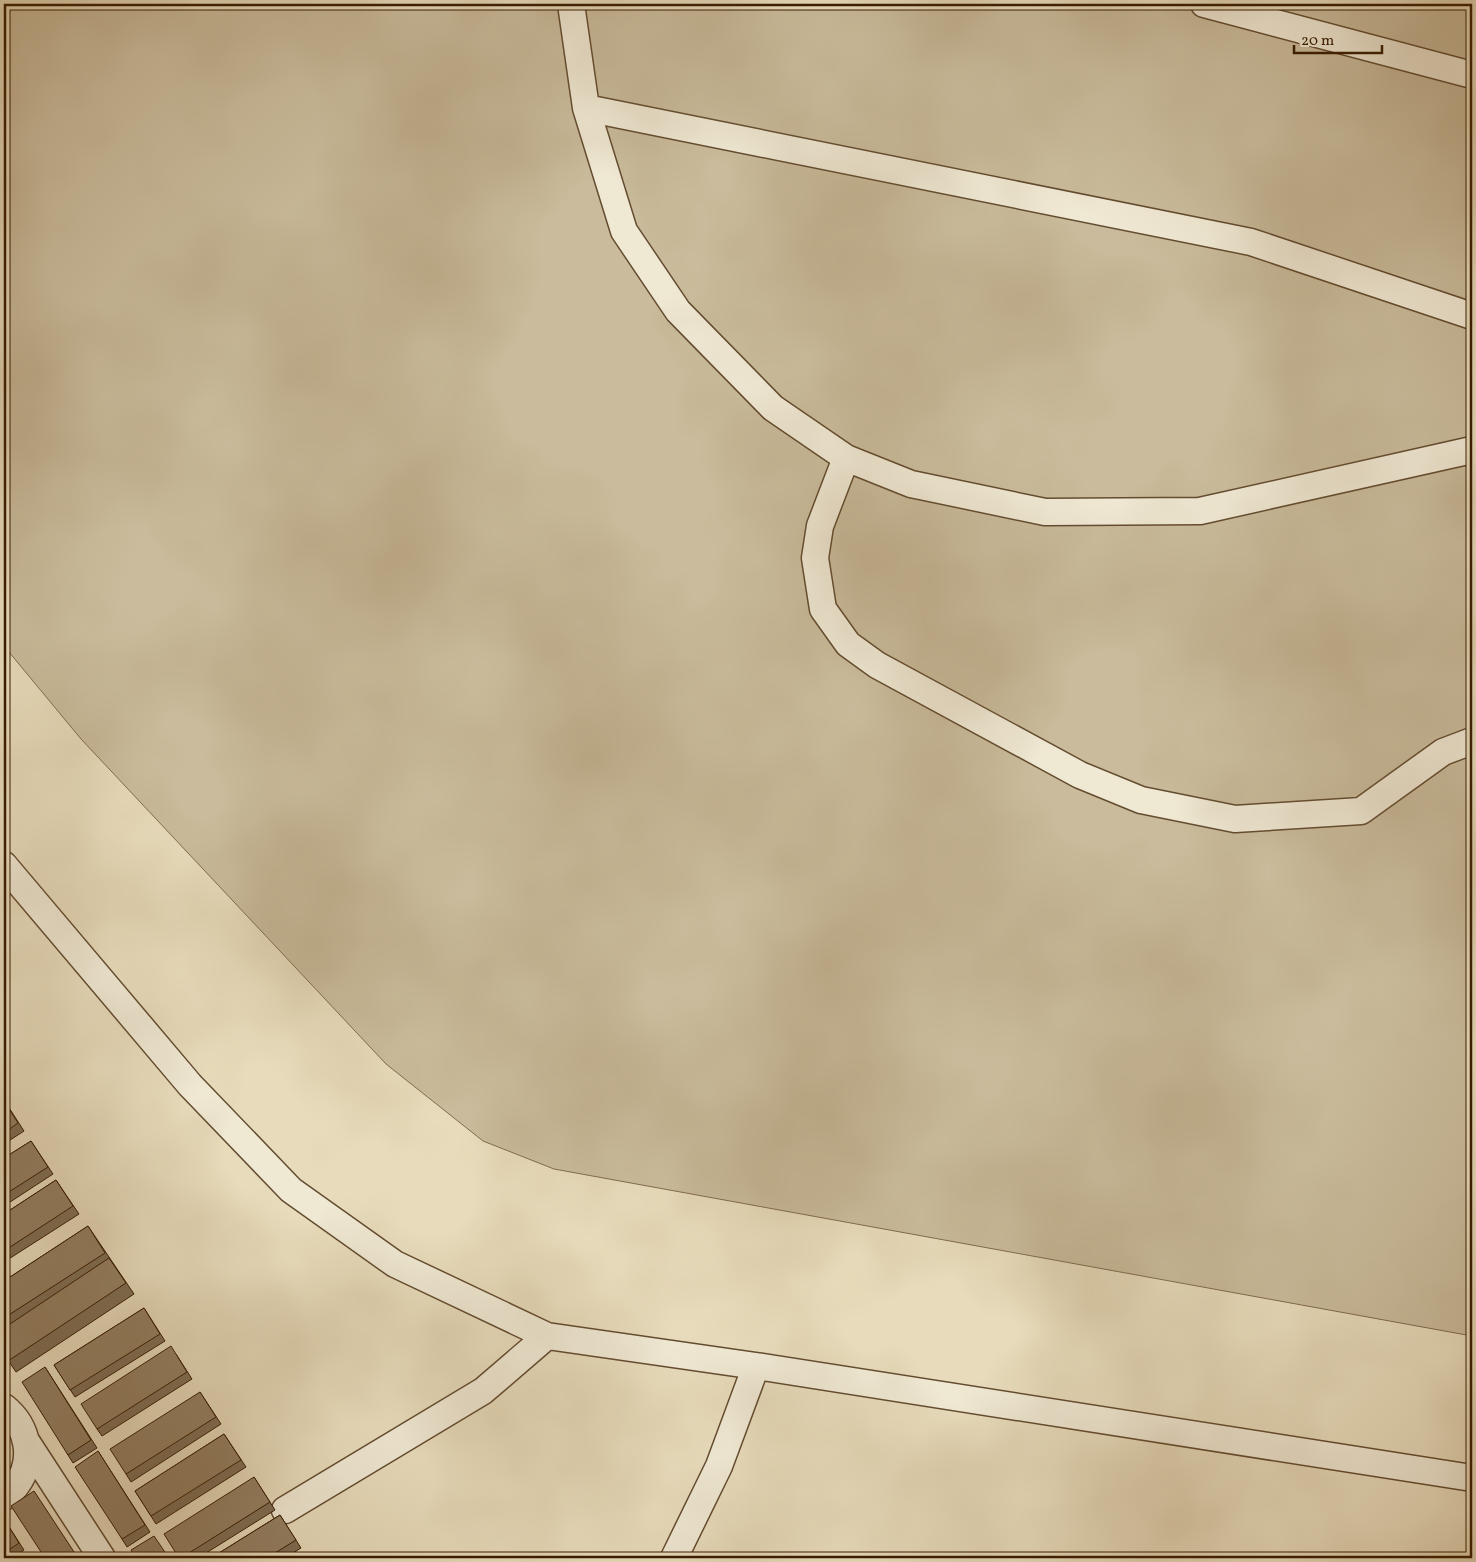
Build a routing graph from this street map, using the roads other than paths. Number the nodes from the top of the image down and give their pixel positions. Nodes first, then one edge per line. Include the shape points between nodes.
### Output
1 (571, 4) edge
2 (1204, 4) edge
3 (1472, 75) edge
4 (586, 108) junction
5 (1472, 316) edge
6 (1472, 450) edge
7 (846, 458) junction
8 (1472, 741) edge
9 (4, 865) edge
10 (547, 1336) junction
11 (756, 1366) junction
12 (4, 1407) edge
13 (26, 1441) junction
14 (1472, 1478) edge
15 (4, 1497) edge
16 (285, 1510) dead end
17 (102, 1558) edge
18 (674, 1558) edge

1 - 4 street
2 - 3 street
4 - 5 street via 1251,242
4 - 7 street via 624,231 678,311 773,408
6 - 7 street via 1200,511 1045,512 911,484
7 - 8 street via 820,526 815,558 823,609 848,644 877,665 1080,775 1142,800 1236,819 1360,811 1443,752
9 - 10 street via 190,1085 291,1190 395,1264
10 - 11 street
10 - 16 street via 483,1391
11 - 14 street
11 - 18 street via 719,1466
12 - 13 street via 21,1426
13 - 15 street via 23,1473
13 - 17 street

